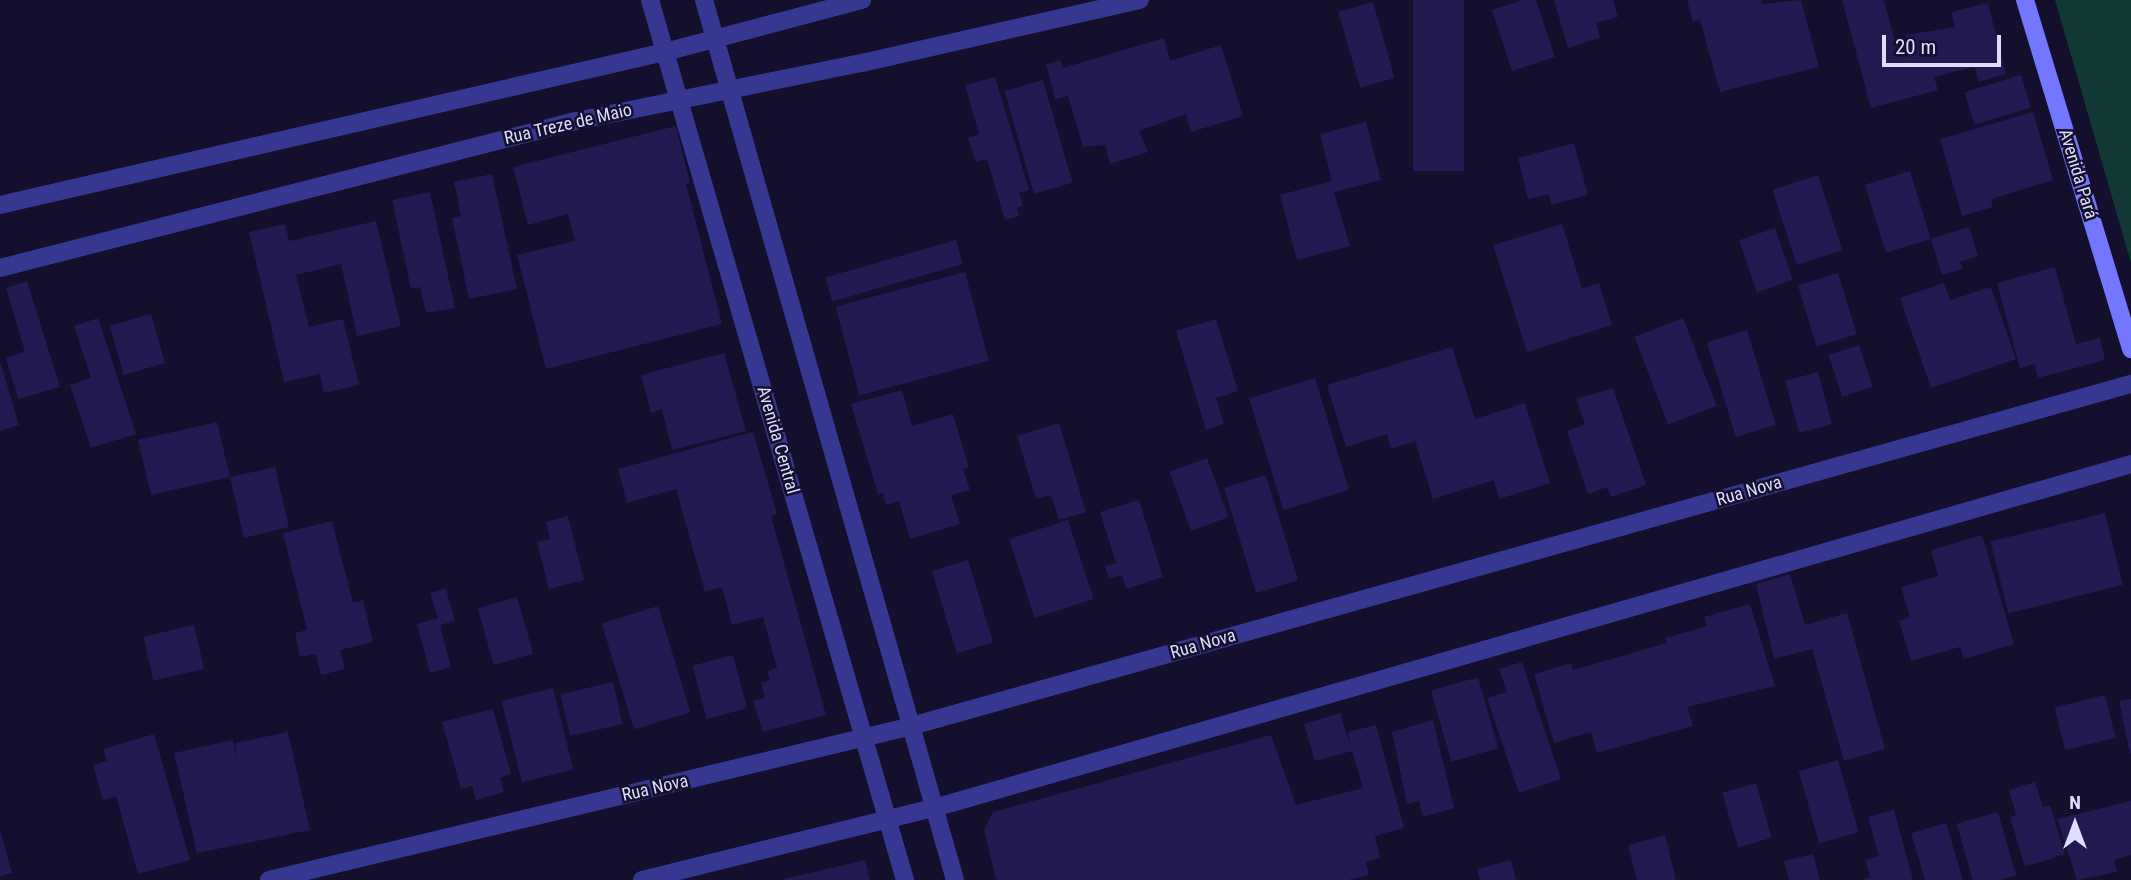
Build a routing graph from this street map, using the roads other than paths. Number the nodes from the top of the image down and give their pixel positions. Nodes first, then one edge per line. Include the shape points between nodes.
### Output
1 (650, 0) edge
2 (704, 0) edge
3 (862, 0) edge
4 (1140, 0) edge
5 (2025, 0) edge
6 (715, 40) junction
7 (665, 52) junction
8 (730, 88) junction
9 (679, 99) junction
10 (0, 205) edge
11 (0, 268) edge
12 (2131, 349) edge
13 (2131, 384) edge
14 (2131, 464) edge
15 (908, 727) junction
16 (864, 738) junction
17 (934, 808) junction
18 (889, 820) junction
19 (269, 880) edge
20 (642, 880) edge
21 (905, 880) edge
22 (955, 880) edge

1 - 7 street, Avenida Central
2 - 6 street
3 - 6 street
4 - 8 street, Rua Treze de Maio
5 - 12 street, Avenida Pará
6 - 7 street
6 - 8 street
7 - 9 street, Avenida Central
7 - 10 street
8 - 9 street, Rua Treze de Maio
8 - 15 street
9 - 11 street, Rua Treze de Maio
9 - 16 street, Avenida Central
13 - 15 street, Rua Nova
14 - 17 street
15 - 16 street, Rua Nova
15 - 17 street
16 - 18 street, Avenida Central
16 - 19 street, Rua Nova
17 - 18 street
17 - 22 street
18 - 20 street
18 - 21 street, Avenida Central

